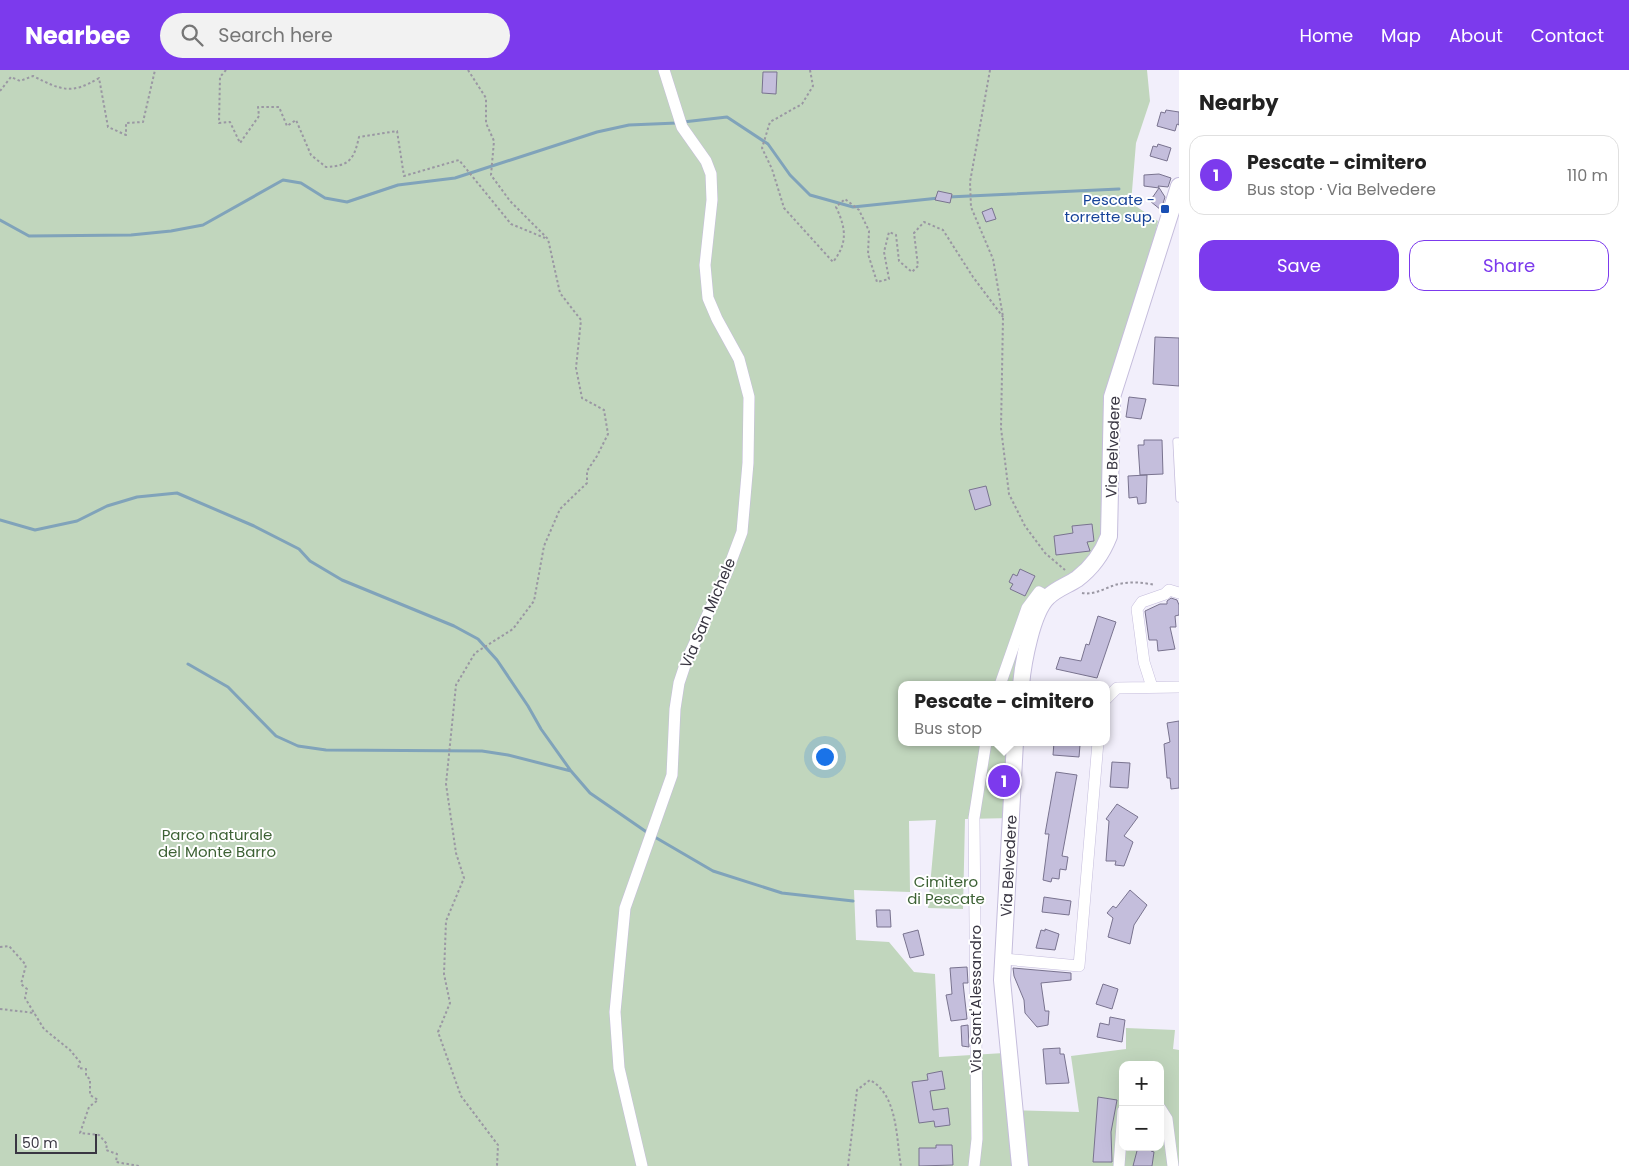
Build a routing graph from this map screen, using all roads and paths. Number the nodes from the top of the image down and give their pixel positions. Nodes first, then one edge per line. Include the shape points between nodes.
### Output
1 (155, 70) edge
2 (226, 70) edge
3 (468, 70) edge
4 (810, 70) edge
5 (990, 70) edge
6 (666, 73) edge
7 (0, 91) edge
8 (1179, 186) edge
9 (1176, 208) edge
10 (548, 239) junction
11 (1003, 317) junction
12 (1179, 441) edge
13 (1179, 499) edge
14 (1077, 586) junction
15 (1174, 592) edge
16 (1048, 597) junction
17 (1001, 681) edge
18 (1022, 681) edge
19 (1152, 687) junction
20 (1179, 687) edge
21 (1110, 695) edge
22 (985, 746) edge
23 (1015, 746) edge
24 (1098, 746) edge
25 (0, 946) edge
26 (1004, 959) junction
27 (0, 1009) edge
28 (36, 1013) junction
29 (1164, 1114) edge
30 (1120, 1151) edge
31 (139, 1166) edge
32 (497, 1166) edge
33 (642, 1166) edge
34 (848, 1166) edge
35 (901, 1166) edge
36 (974, 1166) edge
37 (1020, 1166) edge
38 (1119, 1166) edge
39 (1173, 1166) edge

1 - 7 path via 143,122 126,123 126,135 108,127 99,78 83,88 59,89 33,76 20,81 11,77
2 - 10 path via 220,77 219,123 230,122 240,143 259,116 258,107 279,107 287,126 296,120 311,154 326,167 341,166 354,156 359,137 398,131 404,176 459,160 511,224
3 - 10 path via 486,98 486,123 494,140 491,175 510,201
4 - 11 path via 813,86 802,104 770,122 762,148 784,208 833,262 841,251 844,225 836,207 845,199 852,204 859,210 869,231 868,254 877,282 889,279 884,252 889,232 896,235 899,261 912,272 918,266 914,232 924,222 943,230
5 - 11 path via 970,182 971,207 993,259
6 - 33 street, Via San Michele via 682,127 711,174 712,200 705,265 708,298 739,359 749,397 748,454 742,532 679,683 672,775 625,908 615,1012 618,1068
8 - 9 main road, Via Belvedere
9 - 14 main road, Via Belvedere via 1112,397 1109,536 1102,554
10 - 32 path via 560,293 581,320 576,368 582,398 604,410 608,434 587,471 587,483 560,509 544,546 534,601 514,629 475,653 456,685 446,784 456,853 464,878 446,921 444,974 450,1003 438,1032 461,1096 498,1145
11 - 14 path via 1001,428 1009,494 1025,526 1045,553
12 - 13 lane via 1176,441
14 - 15 path via 1091,594 1114,585 1136,582
14 - 16 main road, Via Belvedere
15 - 19 street via 1142,602 1138,609 1140,636
16 - 17 street via 1039,592 1027,608
16 - 18 main road via 1040,608
19 - 20 street
19 - 21 street via 1117,688
22 - 36 street, Via Sant'Alessandro via 974,818 977,1139
23 - 26 main road, Via Belvedere
24 - 26 street via 1079,966
25 - 28 path via 9,946 26,965 21,984 27,988 25,998
26 - 37 main road, Via Belvedere via 1002,980
27 - 28 path
28 - 31 path via 44,1029 80,1062 78,1068 86,1069 90,1095 98,1100 90,1107 80,1133 99,1135 107,1144 106,1150 117,1154 116,1162
29 - 39 street
30 - 38 street
34 - 35 path via 857,1090 870,1080 880,1086 890,1102

